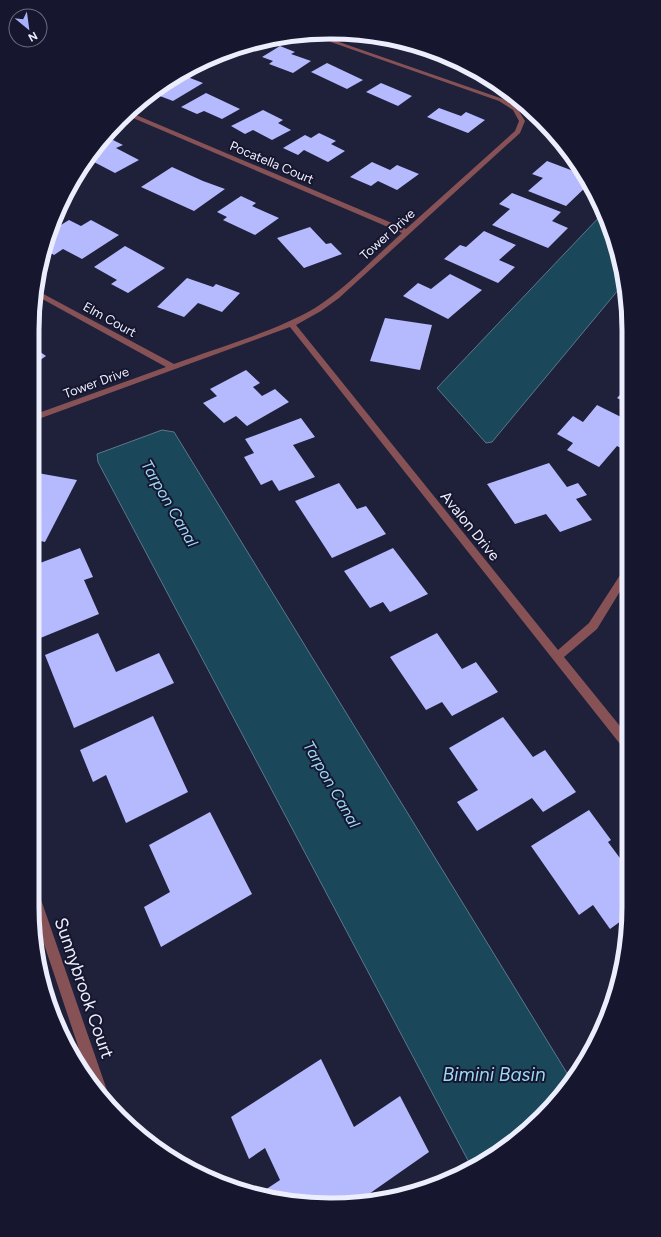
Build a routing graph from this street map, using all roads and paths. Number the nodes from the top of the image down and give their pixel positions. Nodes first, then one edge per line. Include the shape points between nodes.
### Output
1 (326, 39) edge
2 (133, 116) edge
3 (407, 232) junction
4 (41, 295) edge
5 (291, 324) junction
6 (173, 368) junction
7 (39, 416) edge
8 (622, 580) edge
9 (558, 656) junction
10 (622, 737) edge
11 (39, 912) edge
12 (97, 1081) edge

1 - 3 street, Tower Drive via 501,100 515,109 522,121 518,132
2 - 3 street, Pocatella Court
3 - 5 street, Tower Drive via 336,296
4 - 6 street, Elm Court
5 - 6 street, Tower Drive
5 - 9 street, Avalon Drive
6 - 7 street, Tower Drive
8 - 9 street via 593,626
9 - 10 street, Avalon Drive
11 - 12 street, Sunnybrook Court

